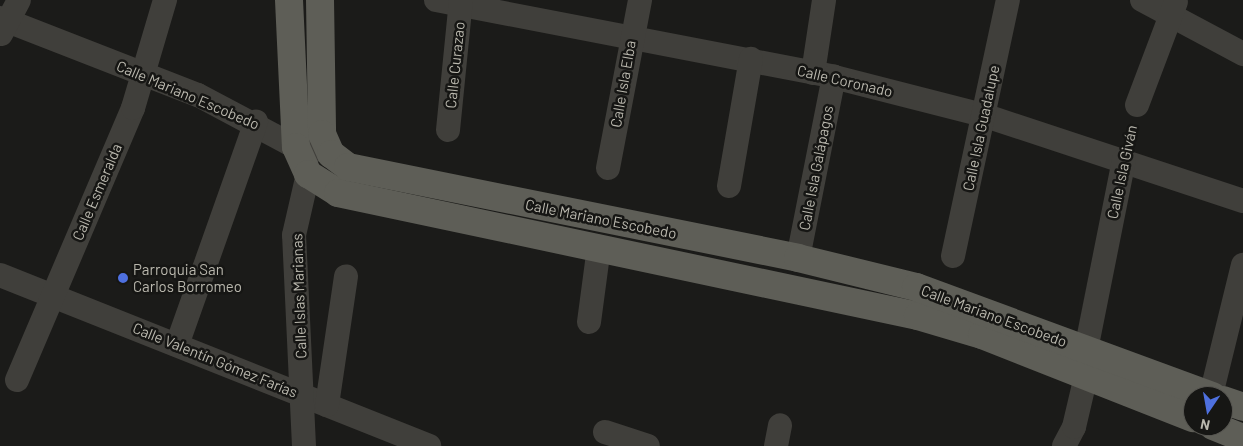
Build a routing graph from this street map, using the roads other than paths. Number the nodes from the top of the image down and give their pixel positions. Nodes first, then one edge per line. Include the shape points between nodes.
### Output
1 (19, 0) edge
2 (165, 0) edge
3 (289, 0) edge
4 (320, 0) edge
5 (436, 0) edge
6 (640, 0) edge
7 (824, 0) edge
8 (1008, 0) edge
9 (1142, 0) edge
10 (461, 2) edge
11 (1173, 7) edge
12 (2, 25) edge
13 (632, 36) junction
14 (1243, 54) edge
15 (751, 59) junction
16 (145, 74) junction
17 (824, 75) junction
18 (1137, 106) road end
19 (983, 115) junction
20 (256, 122) junction
21 (448, 130) dead end
22 (296, 147) junction
23 (1124, 160) junction
24 (338, 161) junction
25 (608, 168) dead end
26 (308, 174) junction
27 (729, 186) dead end
28 (1243, 201) edge
29 (599, 248) junction
30 (953, 256) dead end
31 (798, 258) junction
32 (1243, 265) edge
33 (0, 276) edge
34 (346, 276) dead end
35 (54, 295) junction
36 (589, 322) dead end
37 (177, 345) junction
38 (1086, 363) junction
39 (17, 380) dead end
40 (1218, 386) edge
41 (1183, 388) edge
42 (303, 395) junction
43 (327, 405) junction
44 (1183, 413) edge
45 (605, 432) dead end
46 (304, 446) edge
47 (429, 446) edge
48 (648, 446) edge
49 (1064, 446) edge

1 - 12 street
2 - 16 street, Calle Esmeralda
3 - 22 main road
4 - 24 main road via 322,134
5 - 10 street, Calle Coronado
6 - 13 street, Calle Isla Elba
7 - 17 street, Calle Isla Galápagos
8 - 19 street, Calle Isla Guadalupe
9 - 11 street
10 - 13 street, Calle Coronado
10 - 21 street, Calle Curazao
11 - 14 street
11 - 18 street, Calle Isla Giván
12 - 16 street, Calle Mariano Escobedo
13 - 15 street, Calle Coronado
13 - 25 street, Calle Isla Elba
15 - 17 street, Calle Coronado
15 - 27 street
16 - 20 street, Calle Mariano Escobedo
16 - 35 street, Calle Esmeralda
17 - 19 street, Calle Coronado
17 - 31 street, Calle Isla Galápagos
19 - 23 street, Calle Coronado
19 - 30 street, Calle Isla Guadalupe
20 - 22 street, Calle Mariano Escobedo
20 - 37 street
22 - 24 street, Calle Mariano Escobedo
22 - 26 main road
23 - 28 street, Calle Coronado
23 - 38 street, Calle Isla Giván
24 - 31 main road, Calle Mariano Escobedo via 370,173
26 - 29 main road, Calle Mariano Escobedo via 359,200
26 - 42 street, Calle Islas Marianas via 294,235
29 - 36 street
29 - 38 main road, Calle Mariano Escobedo via 918,316
31 - 38 main road, Calle Mariano Escobedo via 947,296
32 - 40 street
33 - 35 street, Calle Valentín Gómez Farías
34 - 43 street
35 - 37 street, Calle Valentín Gómez Farías
35 - 39 street, Calle Esmeralda
37 - 42 street, Calle Valentín Gómez Farías
38 - 41 main road, Calle Mariano Escobedo
38 - 44 main road, Calle Mariano Escobedo
38 - 49 street, Calle Isla Giván via 1074,427
42 - 43 street, Calle Valentín Gómez Farías
42 - 46 street, Calle Islas Marianas
43 - 47 street, Calle Valentín Gómez Farías
45 - 48 street

